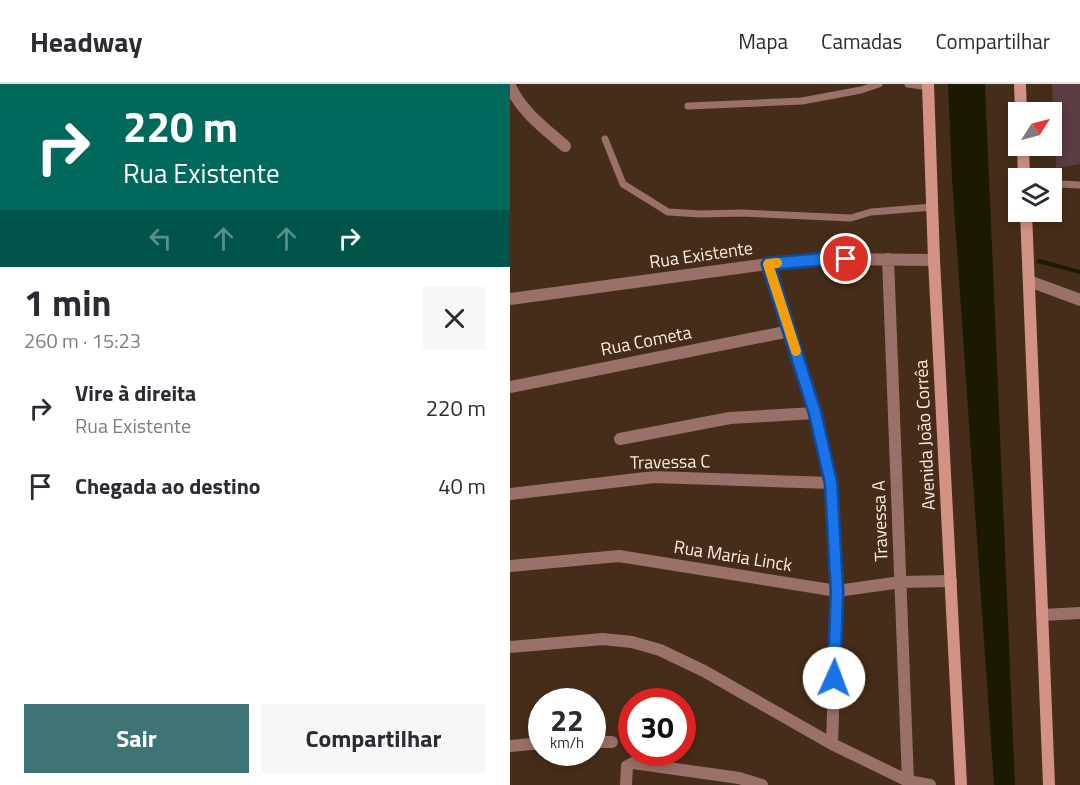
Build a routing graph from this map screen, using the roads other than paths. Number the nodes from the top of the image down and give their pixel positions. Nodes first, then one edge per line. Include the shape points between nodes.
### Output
1 (879, 84) edge
2 (908, 84) edge
3 (1020, 84) edge
4 (510, 86) edge
5 (928, 86) edge
6 (1021, 102) edge
7 (688, 106) dead end
8 (605, 139) dead end
9 (565, 146) dead end
10 (1062, 184) edge
11 (1080, 185) edge
12 (933, 207) junction
13 (1026, 222) edge
14 (888, 259) junction
15 (934, 260) junction
16 (768, 264) junction
17 (1029, 281) junction
18 (510, 299) edge
19 (1080, 300) edge
20 (790, 331) junction
21 (510, 387) edge
22 (815, 413) junction
23 (620, 439) dead end
24 (831, 483) junction
25 (510, 494) edge
26 (510, 566) edge
27 (951, 581) junction
28 (901, 582) junction
29 (837, 591) junction
30 (1080, 613) edge
31 (1042, 615) junction
32 (510, 647) edge
33 (606, 742) edge
34 (612, 742) dead end
35 (528, 744) edge
36 (832, 744) junction
37 (510, 746) edge
38 (739, 781) edge
39 (909, 781) junction
40 (626, 785) edge
41 (762, 785) edge
42 (930, 785) edge
43 (961, 785) edge
44 (1049, 785) edge

1 - 7 lane via 802,101
2 - 5 lane
3 - 6 main road
4 - 9 street via 531,118
5 - 12 main road, Avenida João Corrêa
8 - 12 lane via 623,184 668,212 852,218 872,212
10 - 11 lane
12 - 15 main road, Avenida João Corrêa
13 - 17 main road
14 - 15 street, Rua Existente
14 - 16 street, Rua Existente
14 - 28 street, Travessa A
15 - 27 main road, Avenida João Corrêa
16 - 18 street, Rua Existente
16 - 20 street
17 - 19 street
17 - 31 main road
20 - 21 street, Rua Cometa
20 - 22 street
22 - 23 street, Travessa C via 730,418
22 - 24 street
24 - 25 street, Travessa C via 654,477
24 - 29 street
26 - 29 street, Rua Maria Linck via 618,556
27 - 28 street, Rua Maria Linck
27 - 43 main road, Avenida João Corrêa
28 - 29 street, Rua Maria Linck
28 - 39 street, Travessa A
29 - 36 street
30 - 31 street
31 - 44 main road
32 - 36 street via 603,639 660,650
33 - 34 street
35 - 37 street
36 - 39 street
38 - 40 street via 633,763 627,766
38 - 41 street
39 - 42 street

